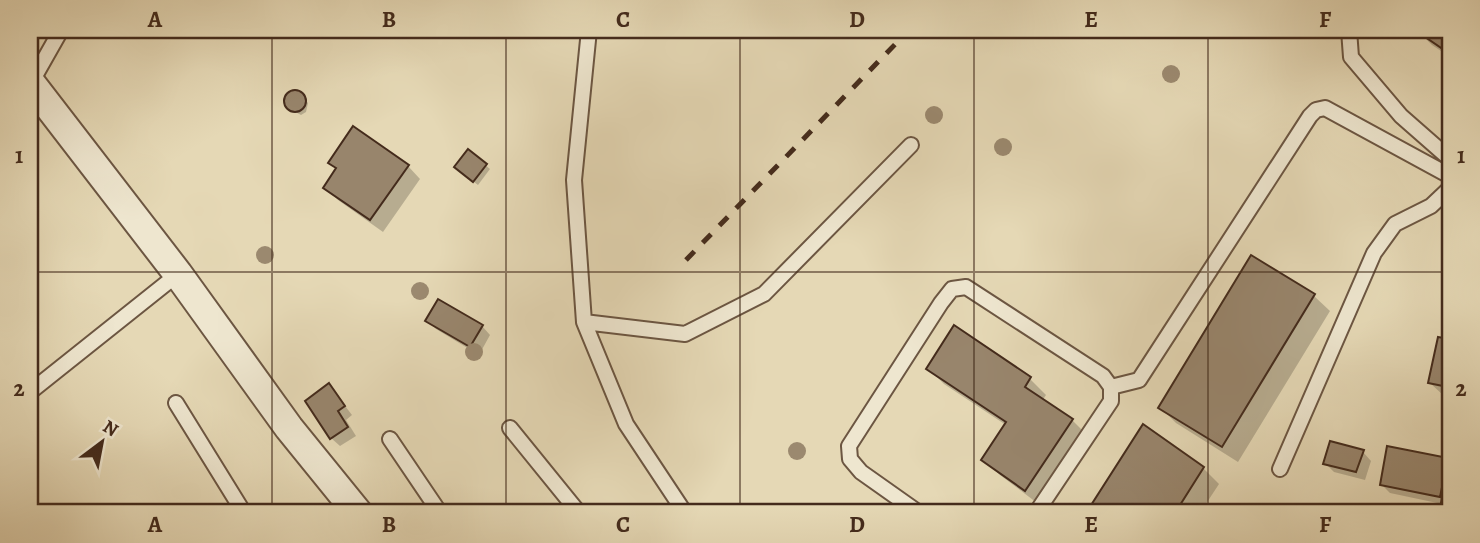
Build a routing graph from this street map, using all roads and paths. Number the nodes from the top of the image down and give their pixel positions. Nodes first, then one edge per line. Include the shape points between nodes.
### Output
1 (61, 30) edge
2 (589, 30) edge
3 (1349, 30) edge
4 (30, 82) edge
5 (911, 145) dead end
6 (1450, 159) edge
7 (1450, 176) edge
8 (1450, 188) edge
9 (178, 274) junction
10 (584, 322) junction
11 (1111, 387) junction
12 (30, 391) edge
13 (176, 403) dead end
14 (510, 428) dead end
15 (390, 439) dead end
16 (1280, 469) dead end
17 (244, 513) edge
18 (358, 513) edge
19 (440, 513) edge
20 (579, 513) edge
21 (685, 513) edge
22 (919, 513) edge
23 (1036, 513) edge

1 - 4 lane
2 - 10 lane via 574,180
3 - 6 lane via 1351,57 1401,116
4 - 9 street
5 - 10 lane via 764,293 685,334
7 - 11 lane via 1325,108 1316,110 1139,380
8 - 16 lane via 1431,206 1395,224 1374,253
9 - 12 lane
9 - 18 street via 289,428
10 - 21 lane via 626,424
11 - 22 lane via 1103,376 966,287 952,289 849,446 850,459 861,472
11 - 23 lane via 1111,401
13 - 17 lane
14 - 20 lane
15 - 19 lane

